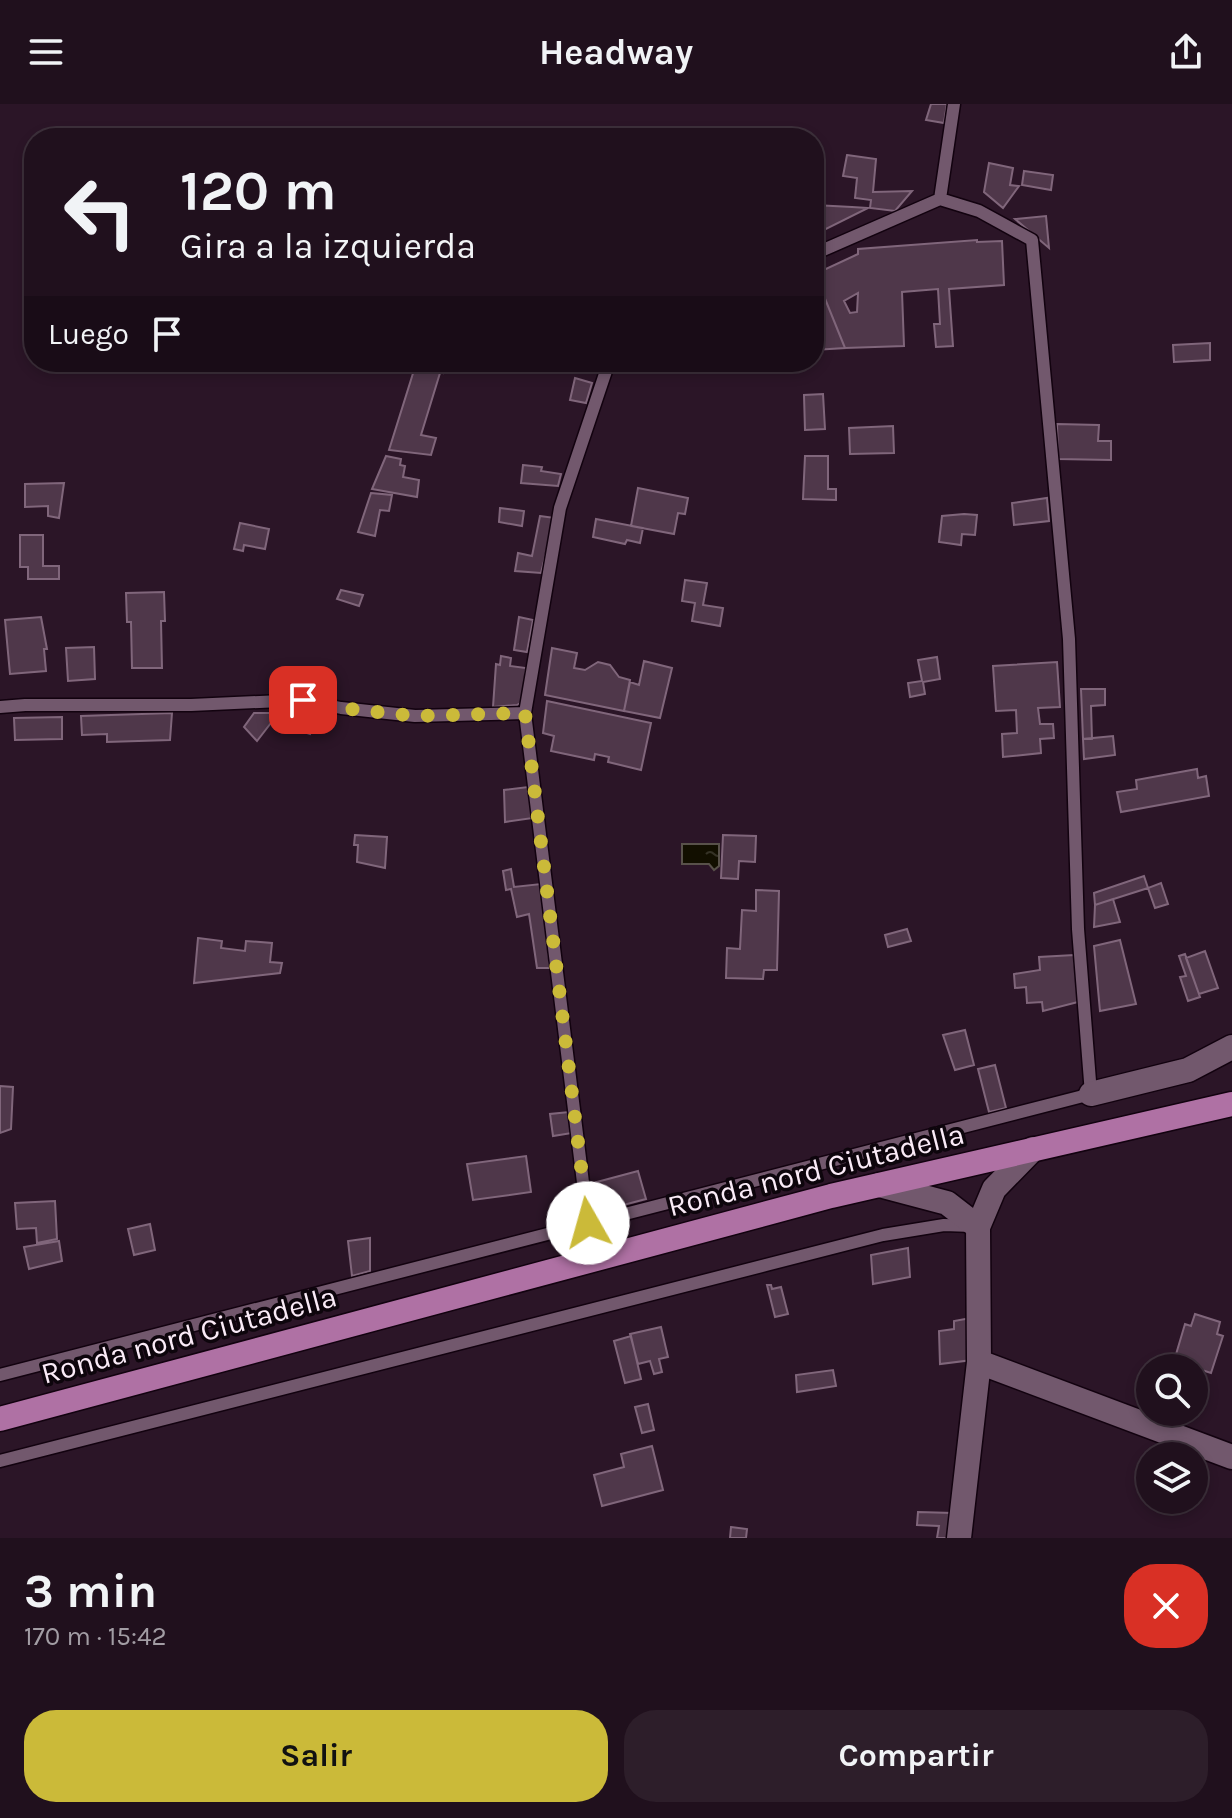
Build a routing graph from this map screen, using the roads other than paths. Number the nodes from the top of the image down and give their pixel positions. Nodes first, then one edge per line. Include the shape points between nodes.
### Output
1 (954, 104) edge
2 (940, 199) junction
3 (824, 250) edge
4 (606, 372) edge
5 (0, 707) edge
6 (525, 713) junction
7 (1232, 1047) edge
8 (1091, 1094) junction
9 (1232, 1104) edge
10 (1033, 1149) junction
11 (879, 1185) junction
12 (588, 1223) junction
13 (978, 1227) junction
14 (979, 1362) junction
15 (0, 1375) edge
16 (0, 1419) edge
17 (1232, 1457) edge
18 (0, 1461) edge
19 (959, 1538) edge

1 - 2 lane
2 - 3 lane
2 - 8 lane via 979,211 1032,240 1069,639 1078,929
4 - 6 lane via 560,508
5 - 6 lane via 303,700 415,716
6 - 12 lane
7 - 8 street via 1188,1070
8 - 12 lane
9 - 10 main road, Ronda nord Ciutadella
10 - 11 main road, Ronda nord Ciutadella
10 - 13 street via 994,1189
11 - 13 street via 947,1203
11 - 16 main road, Ronda nord Ciutadella
12 - 15 lane
13 - 14 street
13 - 18 lane via 944,1225 883,1235
14 - 17 street
14 - 19 street

